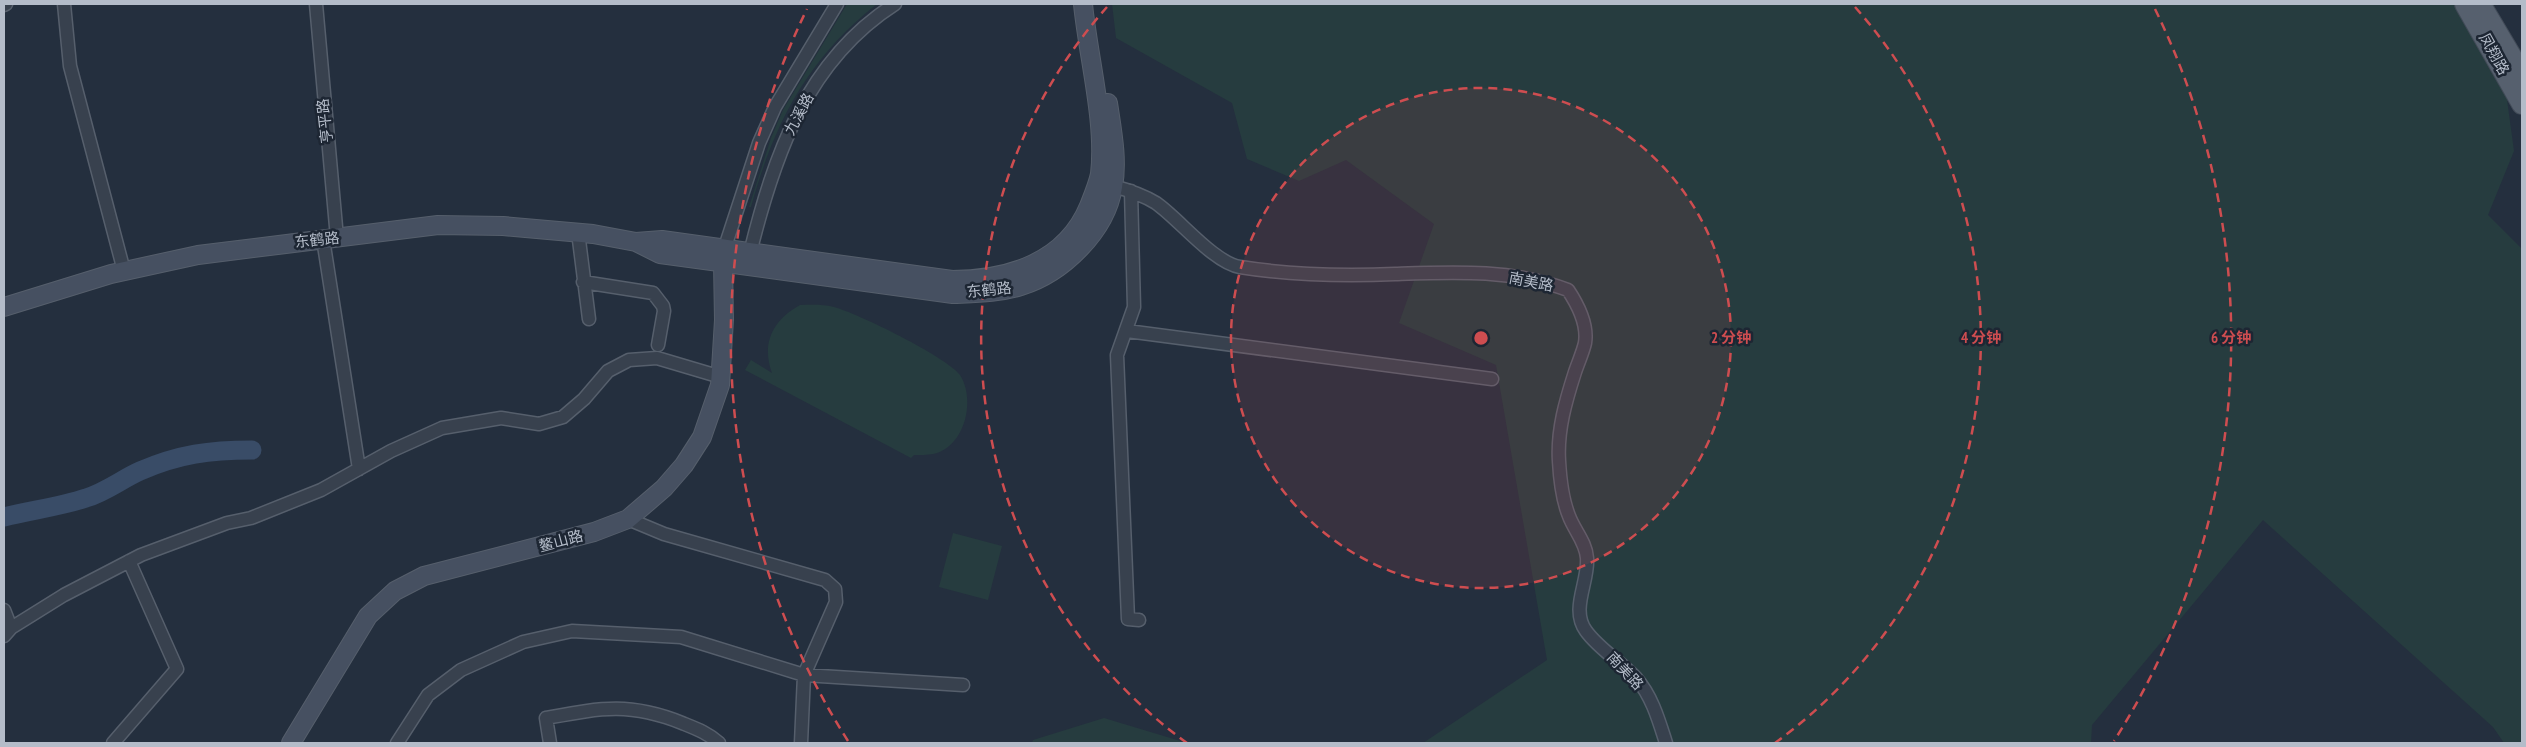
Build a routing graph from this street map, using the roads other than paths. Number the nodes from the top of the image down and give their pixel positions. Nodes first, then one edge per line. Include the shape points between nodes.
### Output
1 (64, 4) edge
2 (316, 4) edge
3 (837, 4) edge
4 (895, 4) edge
5 (1083, 4) edge
6 (1093, 4) edge
7 (2465, 4) edge
8 (2480, 4) edge
9 (2522, 74) edge
10 (2522, 104) edge
11 (1114, 186) junction
12 (1131, 191) junction
13 (578, 232) junction
14 (330, 239) junction
15 (750, 253) junction
16 (723, 256) junction
17 (124, 270) junction
18 (583, 282) junction
19 (4, 307) edge
20 (589, 319) dead end
21 (1127, 331) junction
22 (658, 345) dead end
23 (721, 377) junction
24 (1492, 379) dead end
25 (359, 469) junction
26 (628, 519) junction
27 (129, 561) junction
28 (4, 610) edge
29 (1139, 620) dead end
30 (7, 632) edge
31 (804, 675) junction
32 (963, 685) dead end
33 (113, 743) edge
34 (291, 743) edge
35 (397, 743) edge
36 (550, 743) edge
37 (720, 743) edge
38 (801, 743) edge
39 (1666, 743) edge

1 - 17 street via 70,66
2 - 14 street, 亨平路
3 - 16 street, 九溪路 via 775,107
4 - 15 street, 九溪路 via 837,55 808,95 777,157
5 - 15 main road, 东鹤路 via 1097,102 1100,174 1084,218 1069,238 1043,261 1015,272 978,280 926,277
6 - 11 main road, 东鹤路 via 1114,155
7 - 10 main road, 凤翔路
8 - 9 main road, 凤翔路
11 - 12 street, 南美路
11 - 16 main road, 东鹤路 via 1100,221 1080,249 1045,275 1022,286 989,293 953,294
12 - 21 street via 1134,307
12 - 39 street, 南美路 via 1156,204 1214,254 1237,267 1296,273 1473,272 1551,284 1568,290 1582,320 1585,343 1558,436 1564,503 1587,556 1579,604 1581,619 1586,631 1637,679 1655,708
13 - 14 main road, 东鹤路 via 478,224 438,225
13 - 16 main road, 东鹤路 via 636,242 660,254
13 - 18 street
14 - 17 main road, 东鹤路 via 198,255
14 - 25 street, 亨平路
15 - 16 main road, 东鹤路
16 - 23 main road, 鳌山路
17 - 19 main road, 东鹤路
18 - 20 street
18 - 22 street via 653,293 664,311
21 - 24 street
21 - 29 street via 1117,355 1128,619
23 - 25 street via 657,358 630,360 608,371 584,399 563,416 539,424 501,418 442,428
23 - 26 main road, 鳌山路 via 702,437 664,488
25 - 27 street via 321,490 252,518 227,523
26 - 31 street via 664,534 825,580 835,589 836,602
26 - 34 main road, 鳌山路 via 594,532 424,576 395,591 368,616
27 - 30 street via 64,595
27 - 33 street via 177,669
28 - 30 street
31 - 32 street
31 - 35 street via 681,637 572,631 523,642 461,670 428,695
31 - 38 street
36 - 37 street via 546,718 596,709 626,708 662,715 707,733

